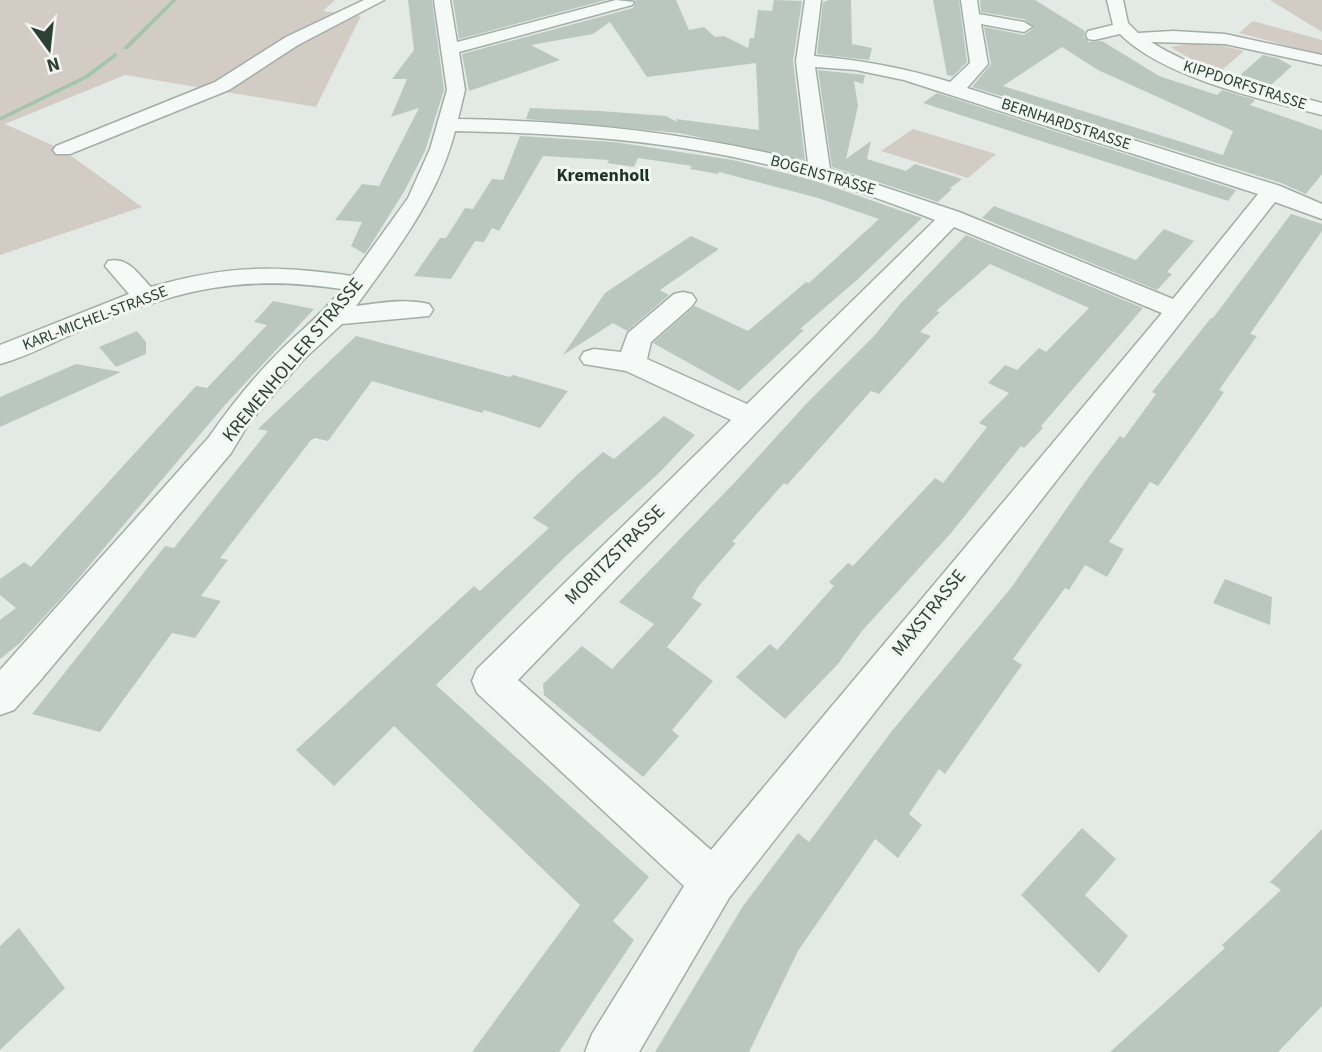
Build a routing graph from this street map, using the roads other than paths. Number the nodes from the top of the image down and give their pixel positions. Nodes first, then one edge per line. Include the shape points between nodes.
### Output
1 (376, 0) edge
2 (442, 0) edge
3 (813, 0) edge
4 (969, 0) edge
5 (1115, 0) edge
6 (626, 2) dead end
7 (973, 18) junction
8 (1024, 27) dead end
9 (1129, 33) junction
10 (1094, 35) dead end
11 (450, 49) junction
12 (1322, 60) edge
13 (805, 61) junction
14 (954, 88) junction
15 (1322, 109) edge
16 (448, 125) junction
17 (63, 150) dead end
18 (820, 172) junction
19 (1272, 191) junction
20 (1322, 212) edge
21 (951, 217) junction
22 (117, 266) dead end
23 (358, 284) junction
24 (146, 297) junction
25 (684, 300) dead end
26 (419, 310) dead end
27 (1178, 310) junction
28 (335, 316) junction
29 (0, 355) edge
30 (594, 358) dead end
31 (632, 363) junction
32 (752, 418) junction
33 (0, 697) edge
34 (713, 882) junction
35 (610, 1052) edge

1 - 17 street via 292,41 222,86
2 - 11 street, KREMENHOLLER STRASSE
3 - 13 street
4 - 7 street
5 - 9 street
6 - 11 street
7 - 8 street
7 - 14 street via 979,64
9 - 10 street
9 - 12 street via 1225,39
9 - 15 street, KIPPDORFSTRASSE via 1161,55 1206,75
11 - 16 street, KREMENHOLLER STRASSE via 456,90
13 - 14 street, BERNHARDSTRASSE via 881,69
13 - 18 street
14 - 19 street, BERNHARDSTRASSE
16 - 18 street, BOGENSTRASSE via 635,135
16 - 23 street, KREMENHOLLER STRASSE via 419,198
18 - 21 street, BOGENSTRASSE
19 - 20 street, BERNHARDSTRASSE
19 - 27 street, MAXSTRASSE
21 - 27 street, BOGENSTRASSE
21 - 32 street, MORITZSTRASSE
22 - 24 street
23 - 24 street, KARL-MICHEL-STRASSE via 270,274 229,276
23 - 28 street, KREMENHOLLER STRASSE
24 - 29 street, KARL-MICHEL-STRASSE
25 - 31 street via 638,339
26 - 28 street
27 - 34 street, MAXSTRASSE
28 - 33 street, KREMENHOLLER STRASSE via 294,353 220,445
30 - 31 street
31 - 32 street
32 - 34 street, MORITZSTRASSE via 491,681
34 - 35 street, MAXSTRASSE

